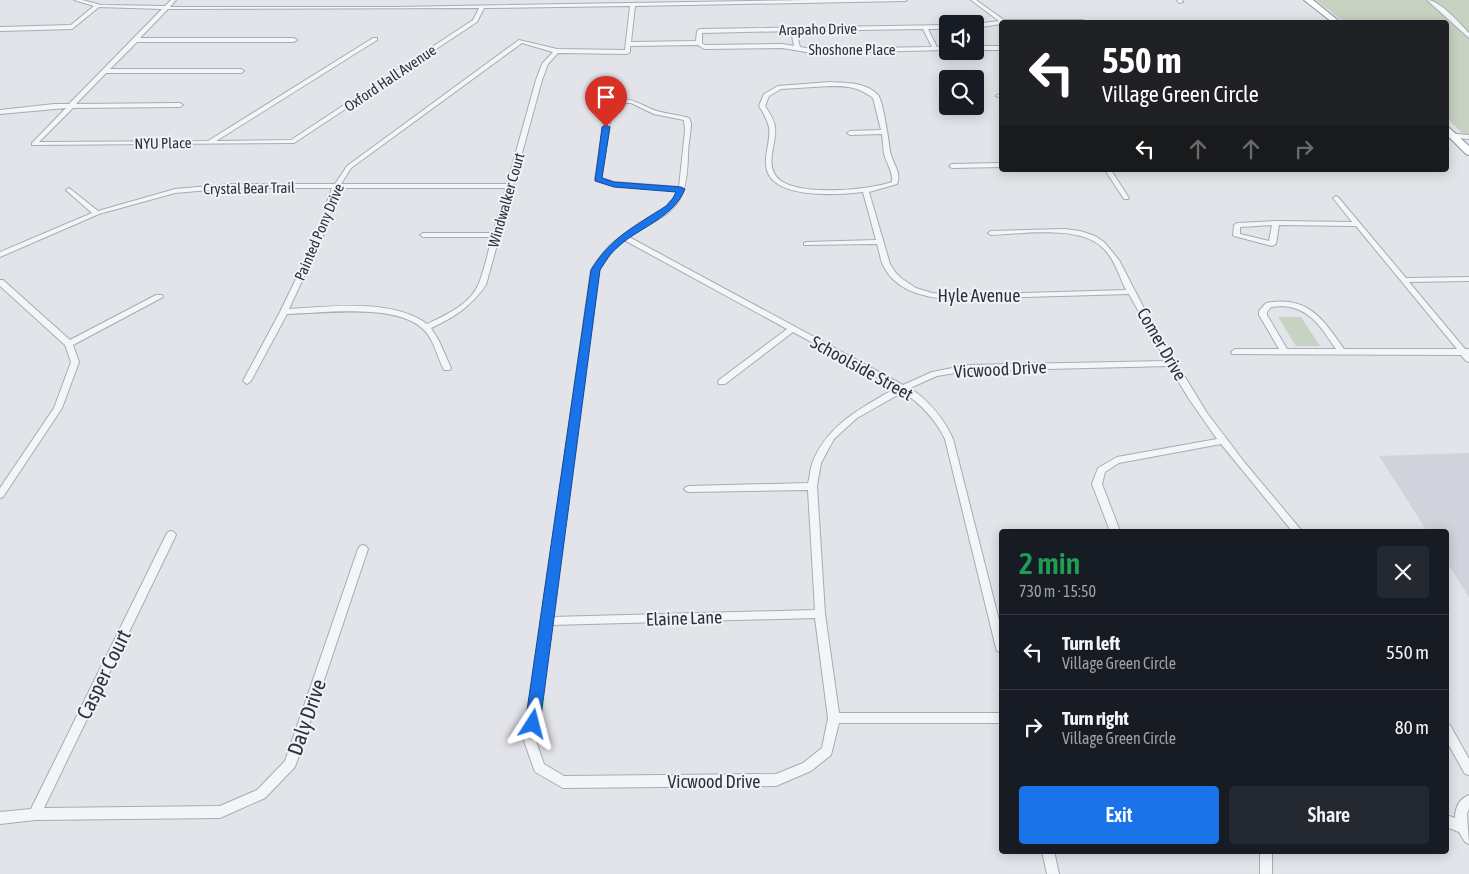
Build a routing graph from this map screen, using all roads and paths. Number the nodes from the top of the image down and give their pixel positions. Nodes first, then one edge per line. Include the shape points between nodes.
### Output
1 (76, 0) edge
2 (174, 0) edge
3 (261, 0) edge
4 (270, 0) edge
5 (404, 0) edge
6 (526, 0) edge
7 (905, 0) edge
8 (973, 0) edge
9 (1308, 0) edge
10 (1429, 0) edge
11 (633, 5) junction
12 (97, 6) junction
13 (524, 6) junction
14 (482, 7) junction
15 (166, 8) junction
16 (253, 8) junction
17 (264, 8) junction
18 (400, 8) junction
19 (1000, 20) edge
20 (1333, 20) edge
21 (999, 23) edge
22 (984, 25) edge
23 (925, 27) junction
24 (939, 27) edge
25 (0, 29) edge
26 (793, 29) junction
27 (1469, 36) edge
28 (375, 39) dead end
29 (135, 40) junction
30 (294, 40) dead end
31 (699, 43) junction
32 (628, 44) junction
33 (797, 48) junction
34 (934, 48) junction
35 (939, 48) edge
36 (984, 48) edge
37 (999, 48) edge
38 (557, 51) junction
39 (106, 71) junction
40 (241, 71) dead end
41 (180, 105) dead end
42 (72, 106) junction
43 (0, 112) edge
44 (1469, 131) edge
45 (884, 132) junction
46 (1449, 132) edge
47 (1449, 132) edge
48 (850, 133) dead end
49 (1449, 133) edge
50 (1469, 137) edge
51 (210, 142) junction
52 (292, 142) joint
53 (1469, 152) edge
54 (999, 165) edge
55 (952, 166) dead end
56 (1109, 172) edge
57 (509, 186) junction
58 (336, 187) junction
59 (681, 189) junction
60 (70, 190) dead end
61 (866, 191) junction
62 (1126, 198) dead end
63 (1336, 198) dead end
64 (97, 213) junction
65 (1276, 223) junction
66 (1357, 224) junction
67 (991, 233) dead end
68 (423, 235) dead end
69 (495, 235) junction
70 (624, 237) junction
71 (880, 242) junction
72 (806, 244) dead end
73 (0, 255) edge
74 (1469, 279) edge
75 (1403, 280) junction
76 (0, 282) edge
77 (1131, 292) junction
78 (158, 297) dead end
79 (284, 312) junction
80 (426, 327) junction
81 (792, 330) junction
82 (69, 344) junction
83 (1235, 352) dead end
84 (1284, 352) junction
85 (1342, 352) junction
86 (1466, 352) edge
87 (1469, 359) edge
88 (1173, 363) junction
89 (447, 368) dead end
90 (247, 381) dead end
91 (722, 382) dead end
92 (903, 388) junction
93 (1221, 441) junction
94 (812, 486) junction
95 (690, 488) dead end
96 (0, 495) edge
97 (1115, 529) edge
98 (1295, 529) edge
99 (171, 535) dead end
100 (363, 549) dead end
101 (820, 614) junction
102 (548, 621) junction
103 (999, 640) edge
104 (834, 718) junction
105 (999, 718) edge
106 (1449, 734) edge
107 (1469, 770) edge
108 (1469, 801) edge
109 (35, 814) junction
110 (0, 818) edge
111 (1449, 822) edge
112 (1463, 827) junction
113 (1469, 838) edge
114 (1049, 854) edge
115 (1266, 854) edge
116 (1053, 874) edge
117 (1266, 874) edge

1 - 12 street
2 - 15 street
3 - 16 street
4 - 17 street
5 - 18 street
6 - 13 street
7 - 11 street
8 - 19 street
9 - 20 highway
10 - 27 street
11 - 13 street
11 - 32 street
12 - 15 street
12 - 25 street via 72,27
13 - 14 street
14 - 18 street
14 - 52 street, Oxford Hall Avenue via 475,21
15 - 16 street
15 - 29 street
16 - 17 street
17 - 18 street
21 - 22 street
23 - 24 street, Arapaho Drive
23 - 26 street, Arapaho Drive
23 - 34 street
26 - 31 street, Arapaho Drive via 700,31
26 - 33 street
28 - 51 street
29 - 30 street
29 - 39 street
31 - 32 street, Shoshone Place
31 - 33 street, Shoshone Place via 704,47
32 - 38 street via 627,52
33 - 34 street, Shoshone Place via 812,51
34 - 35 street, Shoshone Place
36 - 37 street
38 - 57 street, Windwalker Court via 545,64 539,80
38 - 58 street, Painted Pony Drive via 521,41 357,159
39 - 40 street
39 - 42 street
41 - 42 street
42 - 43 street
42 - 51 street, NYU Place via 34,144
44 - 46 street
45 - 48 street
45 - 61 street via 895,183 887,188
45 - 61 street via 876,97 853,86 780,87 766,95 762,106 772,130 768,163 772,178 796,191
47 - 50 street
49 - 53 highway
51 - 52 street, NYU Place
54 - 55 street
56 - 62 street
57 - 58 street, Crystal Bear Trail
57 - 69 street, Windwalker Court
58 - 64 street, Crystal Bear Trail via 200,188 144,199
58 - 79 street, Painted Pony Drive via 328,205 325,225
59 - 59 street via 614,184 598,179 609,110 613,105 638,102 653,112 687,119
59 - 70 street, Vicwood Drive via 669,207
60 - 64 street
61 - 71 street, Hyle Avenue
63 - 66 street
64 - 73 street, Crystal Bear Trail
65 - 65 street via 1272,244 1236,236 1237,225
65 - 66 street
66 - 75 street
67 - 77 street, Comer Drive via 1084,234 1102,242 1115,258
68 - 69 street
69 - 80 street, Windwalker Court via 482,285 469,303
70 - 81 street, Schoolside Street
70 - 102 street, Vicwood Drive via 606,253 595,270
71 - 72 street
71 - 77 street, Hyle Avenue via 892,274 916,292 932,296
74 - 75 street
75 - 86 street
76 - 82 street
77 - 88 street, Comer Drive
78 - 82 street
79 - 80 street via 381,310 407,315
79 - 90 street, Painted Pony Drive
80 - 89 street
81 - 91 street
81 - 92 street, Schoolside Street
82 - 96 street via 75,362 58,408
83 - 84 street
84 - 85 street
84 - 85 street via 1264,315 1263,311 1269,305 1291,304 1306,308 1315,314
85 - 86 street
86 - 87 street
88 - 92 street, Vicwood Drive via 968,368 935,374
88 - 93 street, Comer Drive
92 - 94 street, Vicwood Drive via 854,416 831,437 817,463
92 - 103 street, Schoolside Street via 927,404 941,420 949,439
93 - 97 street via 1117,460 1100,470 1097,484
93 - 98 street, Comer Drive
94 - 95 street
94 - 101 street, Vicwood Drive
99 - 109 street, Casper Court
100 - 109 street, Daly Drive via 290,764 261,794 220,812
101 - 102 street, Elaine Lane
101 - 104 street, Vicwood Drive
102 - 104 street, Vicwood Drive via 530,742 539,768 564,782 776,780 807,767 828,751
104 - 105 street
106 - 107 street
108 - 112 street via 1462,812
109 - 110 street, Daly Drive
111 - 112 street
112 - 113 street
114 - 116 street
115 - 117 street

